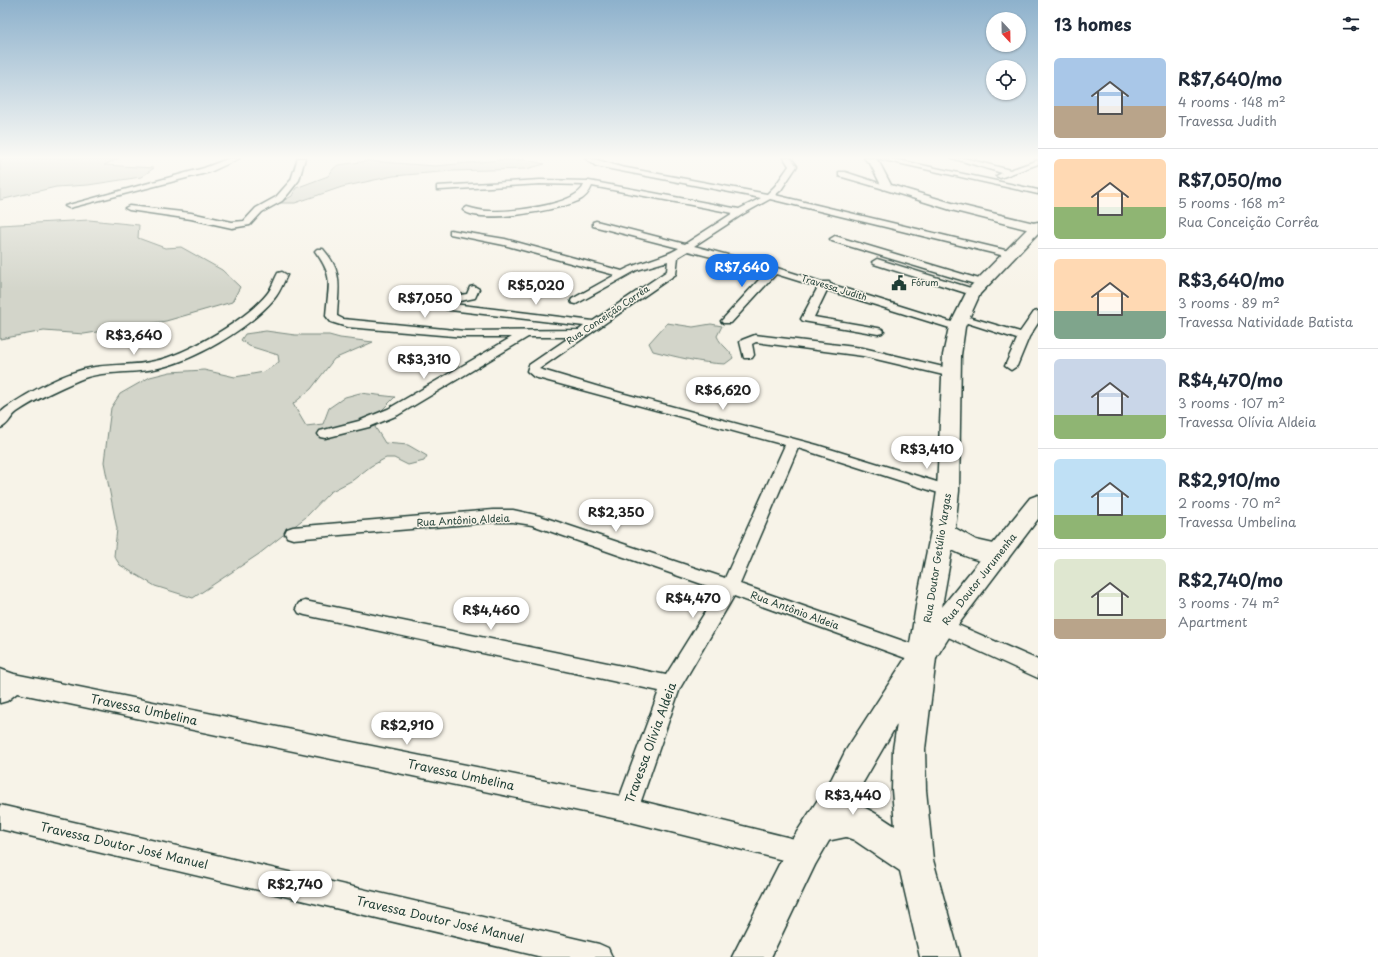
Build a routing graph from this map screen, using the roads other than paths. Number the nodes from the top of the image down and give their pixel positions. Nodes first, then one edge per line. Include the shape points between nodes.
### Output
1 (82, 203) edge
2 (272, 203) edge
3 (564, 203) edge
4 (691, 203) edge
5 (757, 203) edge
6 (798, 203) edge
7 (938, 203) edge
8 (69, 206) dead end
9 (129, 208) dead end
10 (467, 210) dead end
11 (740, 212) junction
12 (596, 224) dead end
13 (1037, 228) edge
14 (453, 232) dead end
15 (686, 248) junction
16 (320, 251) dead end
17 (847, 253) dead end
18 (1009, 254) junction
19 (673, 256) junction
20 (870, 260) dead end
21 (774, 270) junction
22 (623, 274) junction
23 (282, 275) dead end
24 (825, 284) junction
25 (978, 288) junction
26 (474, 289) dead end
27 (576, 300) dead end
28 (1038, 314) edge
29 (727, 321) dead end
30 (959, 322) junction
31 (594, 324) junction
32 (878, 331) dead end
33 (582, 333) junction
34 (526, 334) junction
35 (1023, 337) junction
36 (748, 355) dead end
37 (1011, 366) dead end
38 (952, 373) junction
39 (0, 424) edge
40 (325, 434) dead end
41 (793, 443) junction
42 (948, 491) junction
43 (1038, 503) edge
44 (943, 531) junction
45 (293, 533) dead end
46 (998, 554) junction
47 (730, 587) junction
48 (305, 608) dead end
49 (942, 626) junction
50 (922, 656) junction
51 (1038, 669) edge
52 (5, 685) edge
53 (670, 685) junction
54 (627, 809) junction
55 (0, 817) edge
56 (822, 825) junction
57 (803, 853) junction
58 (914, 860) junction
59 (599, 957) edge
60 (751, 957) edge
61 (940, 957) edge

1 - 8 street
2 - 9 street via 258,210 247,223 232,225 191,216
3 - 10 street via 503,213 483,214
4 - 11 street
5 - 11 street
6 - 18 street
7 - 13 main road
11 - 15 street
12 - 15 street, Travessa Judith
13 - 18 main road, Rua Doutor Getúlio Vargas
14 - 22 street via 504,242
15 - 19 street
15 - 21 street, Travessa Judith
16 - 34 street via 328,258 335,278 331,316 339,322 465,334
17 - 25 street via 833,244
18 - 25 main road, Rua Doutor Getúlio Vargas
19 - 22 street
19 - 31 street, Rua Conceição Corrêa via 672,272
20 - 25 street
21 - 24 street, Travessa Judith
21 - 29 street
22 - 27 street
23 - 39 street via 271,295 259,308 218,336 184,354 162,364 92,372 72,379 16,407 6,414
24 - 30 street, Travessa Judith
24 - 32 street via 807,319
25 - 30 main road, Rua Doutor Getúlio Vargas
26 - 31 street via 471,296 452,299 448,304 450,307
28 - 35 street
30 - 35 street, Travessa Judith
30 - 38 main road, Rua Doutor Getúlio Vargas via 952,355
31 - 33 street, Rua Conceição Corrêa
33 - 34 street
33 - 41 street, Rua Conceição Corrêa via 532,369 538,374 582,387
34 - 40 street via 393,412 364,424
35 - 37 street
36 - 38 street via 746,342 755,338 863,352
38 - 42 main road, Rua Doutor Getúlio Vargas
41 - 42 street
41 - 47 street, Travessa Olívia Aldeia
42 - 44 main road, Rua Doutor Getúlio Vargas
43 - 46 main road, Rua Doutor Jurumenha
44 - 46 main road via 958,544
44 - 50 main road, Rua Doutor Getúlio Vargas
45 - 47 street, Rua Antônio Aldeia via 512,516 534,520
46 - 49 main road, Rua Doutor Jurumenha
47 - 50 street, Rua Antônio Aldeia
47 - 53 street, Travessa Olívia Aldeia
48 - 53 street
49 - 50 main road, Rua Doutor Jurumenha
49 - 51 street
50 - 56 main road, Rua Doutor Jurumenha via 857,761
50 - 58 main road, Rua Doutor Getúlio Vargas via 909,749
52 - 54 street, Travessa Umbelina
53 - 54 street, Travessa Olívia Aldeia
54 - 57 street, Travessa Umbelina
55 - 59 street, Travessa Doutor José Manuel
56 - 57 main road, Rua Doutor Jurumenha
56 - 58 main road via 846,820 864,826
57 - 60 main road, Rua Doutor Jurumenha
58 - 61 main road, Rua Doutor Getúlio Vargas

